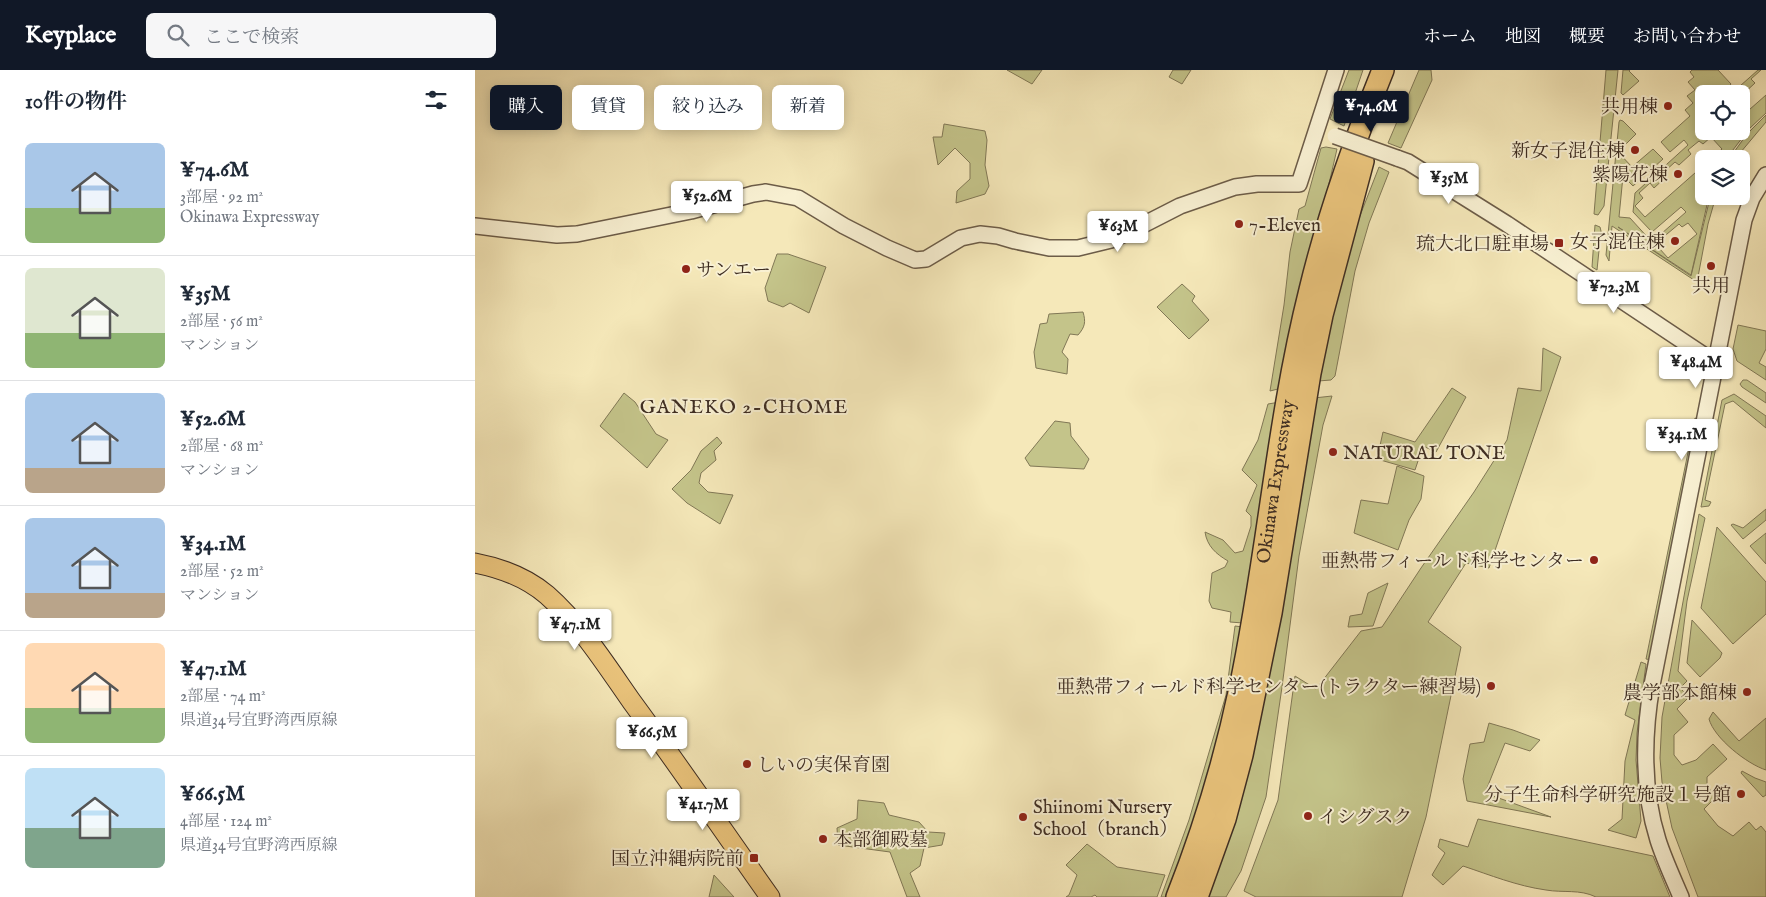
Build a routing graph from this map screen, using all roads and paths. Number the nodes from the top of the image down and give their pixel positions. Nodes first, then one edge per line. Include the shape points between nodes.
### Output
1 (1336, 70) edge
2 (1383, 70) edge
3 (1399, 70) edge
4 (1317, 128) junction
5 (1766, 175) edge
6 (475, 226) edge
7 (1717, 364) junction
8 (475, 563) edge
9 (770, 897) edge
10 (1177, 897) edge
11 (1197, 897) edge
12 (1681, 897) edge

1 - 4 street
2 - 10 highway, Okinawa Expressway via 1358,131 1309,290 1240,687 1207,815
3 - 11 highway, Okinawa Expressway via 1374,128 1359,174 1321,315 1257,686 1225,820
4 - 6 street via 1299,184 1235,187 1180,206 1111,240 1078,248 1049,248 980,234 961,238 926,259 915,260 845,226 798,198 766,192 577,234 557,235
4 - 7 street, bridge via 1408,162
5 - 7 street via 1744,220
7 - 12 street via 1646,728 1645,773 1653,821 1661,850
8 - 9 main road via 525,580 547,595 569,617

